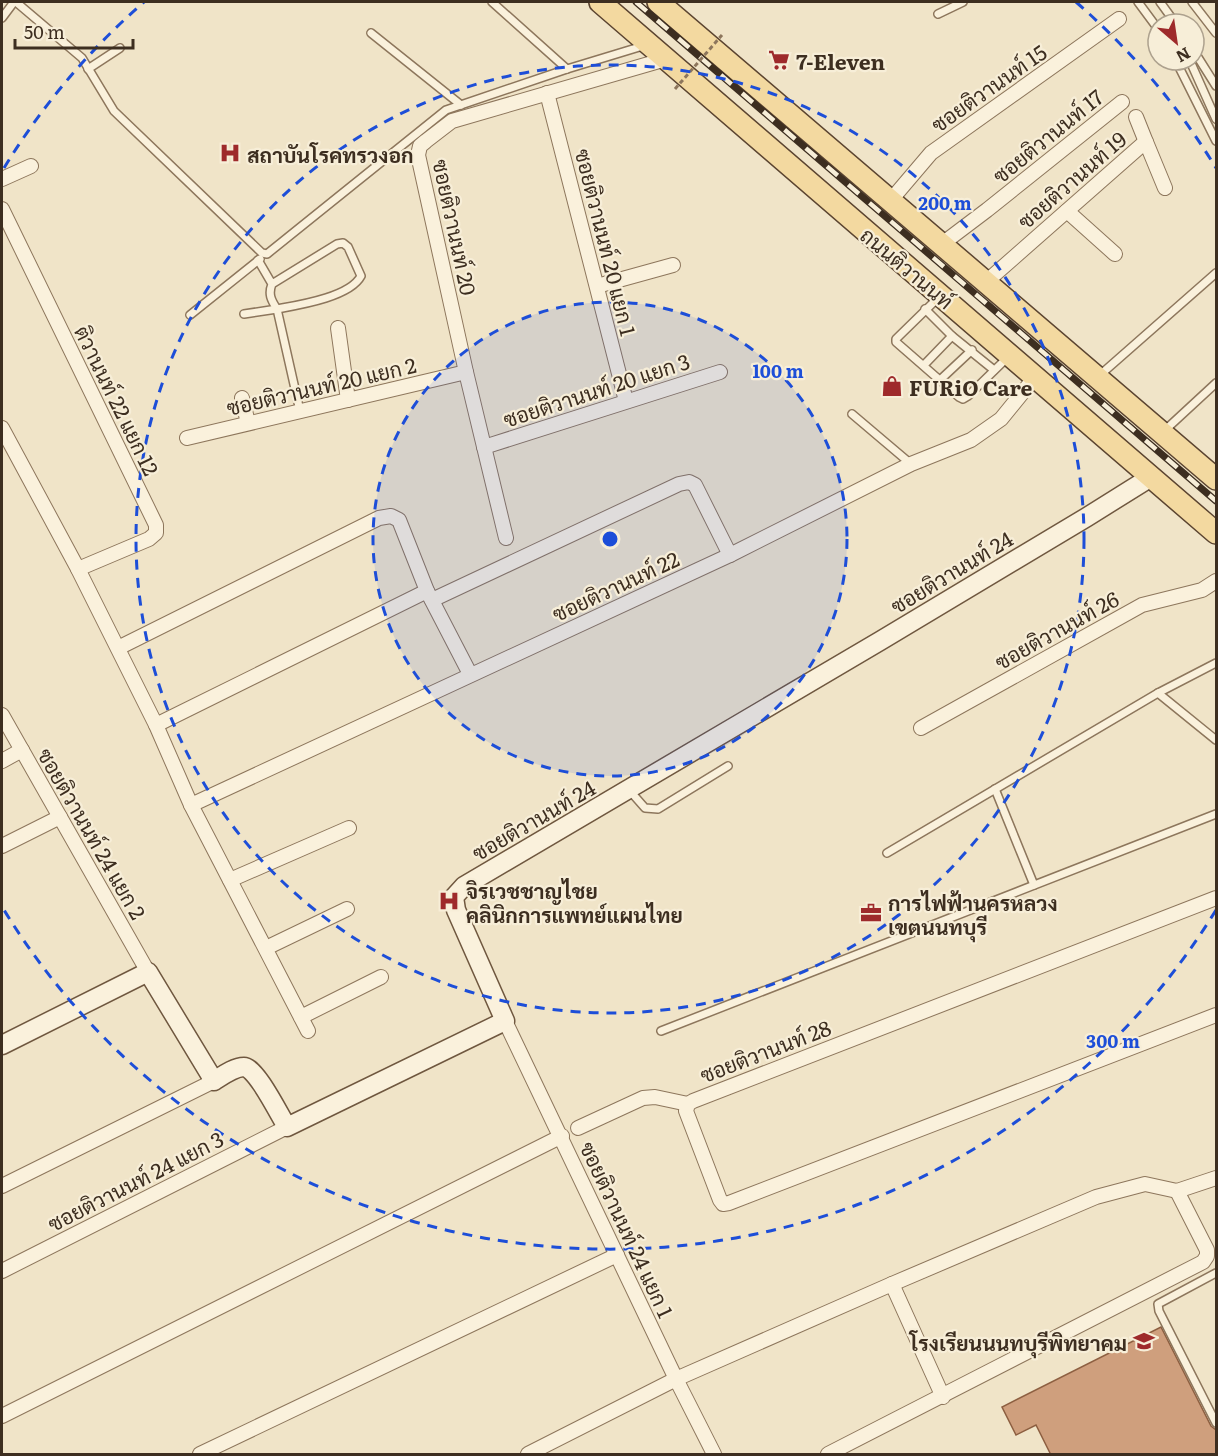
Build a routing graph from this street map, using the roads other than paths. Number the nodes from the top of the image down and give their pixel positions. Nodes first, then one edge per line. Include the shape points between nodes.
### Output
1 (15, 2) edge
2 (492, 2) edge
3 (600, 2) edge
4 (658, 2) edge
5 (963, 2) edge
6 (1192, 2) edge
7 (938, 14) dead end
8 (2, 18) edge
9 (1119, 19) dead end
10 (370, 33) dead end
11 (1216, 33) edge
12 (649, 44) junction
13 (120, 48) dead end
14 (666, 59) junction
15 (88, 69) junction
16 (567, 69) junction
17 (1206, 70) edge
18 (1182, 72) edge
19 (1195, 72) edge
20 (1216, 86) edge
21 (548, 93) junction
22 (1122, 102) dead end
23 (461, 105) junction
24 (1136, 117) dead end
25 (1216, 119) edge
26 (1216, 141) edge
27 (1146, 142) junction
28 (31, 166) dead end
29 (2, 179) edge
30 (1165, 188) dead end
31 (891, 200) junction
32 (2, 209) edge
33 (1067, 211) junction
34 (942, 244) junction
35 (267, 254) junction
36 (1115, 254) dead end
37 (258, 260) junction
38 (674, 265) dead end
39 (1216, 273) edge
40 (986, 282) junction
41 (272, 284) junction
42 (597, 286) junction
43 (940, 295) junction
44 (276, 309) junction
45 (925, 309) junction
46 (244, 314) dead end
47 (189, 315) dead end
48 (338, 328) dead end
49 (952, 336) junction
50 (972, 351) junction
51 (1010, 354) junction
52 (924, 365) junction
53 (994, 370) junction
54 (466, 372) junction
55 (720, 372) dead end
56 (1036, 376) junction
57 (1098, 376) junction
58 (940, 380) junction
59 (1216, 383) edge
60 (242, 398) dead end
61 (348, 400) junction
62 (626, 401) junction
63 (300, 411) junction
64 (852, 414) dead end
65 (248, 423) junction
66 (2, 428) edge
67 (1163, 433) junction
68 (187, 438) dead end
69 (484, 447) junction
70 (911, 464) junction
71 (1151, 477) junction
72 (1216, 479) edge
73 (1216, 533) edge
74 (506, 538) dead end
75 (730, 555) junction
76 (78, 569) junction
77 (1216, 581) edge
78 (430, 596) junction
79 (118, 648) junction
80 (1216, 663) edge
81 (470, 674) junction
82 (1158, 693) junction
83 (2, 715) edge
84 (156, 725) junction
85 (921, 728) dead end
86 (1216, 740) edge
87 (22, 750) junction
88 (2, 761) edge
89 (728, 766) dead end
90 (628, 789) junction
91 (995, 789) junction
92 (191, 805) junction
93 (1216, 814) edge
94 (60, 817) junction
95 (349, 828) dead end
96 (2, 846) edge
97 (887, 854) dead end
98 (230, 880) junction
99 (1034, 885) junction
100 (1216, 898) edge
101 (347, 909) dead end
102 (266, 948) junction
103 (148, 972) junction
104 (381, 977) dead end
105 (1216, 1015) edge
106 (301, 1017) junction
107 (505, 1021) junction
108 (308, 1031) dead end
109 (661, 1031) dead end
110 (2, 1045) edge
111 (214, 1081) junction
112 (688, 1104) junction
113 (287, 1127) junction
114 (578, 1128) dead end
115 (562, 1136) junction
116 (1216, 1178) edge
117 (2, 1186) edge
118 (1177, 1191) junction
119 (617, 1255) junction
120 (2, 1271) edge
121 (1216, 1273) edge
122 (892, 1284) junction
123 (676, 1379) junction
124 (943, 1397) junction
125 (2, 1416) edge
126 (1216, 1423) edge
127 (200, 1455) edge
128 (528, 1455) edge
129 (714, 1455) edge
130 (828, 1455) edge

1 - 8 lane
1 - 15 lane via 82,58
2 - 16 lane
3 - 12 main road, ถนนติวานนท์
4 - 31 main road, ถนนติวานนท์
5 - 7 lane
6 - 11 lane
9 - 31 street, ซอยติวานนท์ 15 via 932,153
10 - 23 lane
12 - 14 main road, ถนนติวานนท์
12 - 16 lane
13 - 15 lane
14 - 21 street, ซอยติวานนท์ 20
14 - 43 main road, ถนนติวานนท์
15 - 35 lane via 114,111
16 - 23 lane
17 - 20 lane
18 - 26 lane
19 - 25 lane
21 - 42 street, ซอยติวานนท์ 20 แยก 1
21 - 54 street, ซอยติวานนท์ 20 via 452,121 420,146 418,155
22 - 34 street, ซอยติวานนท์ 17
23 - 35 lane via 446,110
24 - 27 street
27 - 30 street, ซอยติวานนท์ 19
27 - 33 street, ซอยติวานนท์ 19
28 - 29 street
31 - 34 main road, ถนนติวานนท์
32 - 76 street, ติวานนท์ 22 แยก 12 via 156,525 156,532 149,539
33 - 36 street
33 - 40 street, ซอยติวานนท์ 19
34 - 40 main road, ถนนติวานนท์
35 - 37 lane
37 - 41 lane
37 - 47 lane
38 - 42 street
39 - 57 lane
40 - 57 main road, ถนนติวานนท์
41 - 44 lane via 271,299
41 - 44 lane via 343,243 360,276 352,287 323,299
42 - 62 street, ซอยติวานนท์ 20 แยก 1
43 - 45 lane
43 - 51 main road, ถนนติวานนท์
44 - 46 lane
44 - 63 lane
45 - 49 lane
45 - 52 lane via 896,341
48 - 61 street
49 - 50 lane
49 - 52 lane
50 - 53 lane
50 - 58 lane
51 - 53 lane
51 - 56 main road, ถนนติวานนท์
52 - 58 lane
53 - 58 lane via 963,399
54 - 61 street, ซอยติวานนท์ 20 แยก 2
54 - 69 street, ซอยติวานนท์ 20
55 - 62 street, ซอยติวานนท์ 20 แยก 3
56 - 70 street, ซอยติวานนท์ 22 via 1001,418 971,441
56 - 71 main road, ถนนติวานนท์
57 - 67 main road, ถนนติวานนท์
59 - 67 lane
60 - 65 street
61 - 63 street, ซอยติวานนท์ 20 แยก 2
62 - 69 street, ซอยติวานนท์ 20 แยก 3
63 - 65 street, ซอยติวานนท์ 20 แยก 2
64 - 70 lane
65 - 68 street, ซอยติวานนท์ 20 แยก 2
66 - 76 street
67 - 72 main road, ถนนติวานนท์
69 - 74 street, ซอยติวานนท์ 20
70 - 75 street, ซอยติวานนท์ 22
71 - 73 main road, ถนนติวานนท์
71 - 90 street, ซอยติวานนท์ 24
75 - 78 street via 695,485 689,482
75 - 81 street, ซอยติวานนท์ 22
76 - 79 street
77 - 85 street, ซอยติวานนท์ 26 via 1202,590 1142,605
78 - 79 street via 399,520 391,516 379,518
78 - 81 street
78 - 84 street
79 - 84 street
80 - 82 lane
81 - 92 street, ซอยติวานนท์ 22
82 - 86 lane
82 - 91 lane
83 - 87 street, ซอยติวานนท์ 24 แยก 2
84 - 92 street
87 - 88 street
87 - 94 street, ซอยติวานนท์ 24 แยก 2
89 - 90 lane via 658,809 645,808
90 - 107 street, ซอยติวานนท์ 24 via 464,886 454,897 456,910
91 - 97 lane
91 - 99 lane
92 - 98 street
93 - 99 lane
94 - 96 street
94 - 103 street, ซอยติวานนท์ 24 แยก 2
95 - 98 street
98 - 102 street
99 - 109 lane
100 - 112 street, ซอยติวานนท์ 28
101 - 102 street
102 - 106 street
103 - 110 street
103 - 111 street
104 - 106 street
105 - 112 street, ซอยติวานนท์ 28 via 729,1203 720,1200 686,1111
106 - 108 street
107 - 113 street
107 - 115 street, ซอยติวานนท์ 24 แยก 1
111 - 113 street via 237,1068 251,1069
111 - 117 street
112 - 114 street via 643,1098
113 - 120 street, ซอยติวานนท์ 24 แยก 3
115 - 119 street, ซอยติวานนท์ 24 แยก 1
115 - 125 street
116 - 118 street
118 - 122 street via 1145,1184 1096,1197
118 - 124 street via 1207,1250 1203,1262
119 - 123 street, ซอยติวานนท์ 24 แยก 1
119 - 127 street
121 - 126 lane via 1158,1306
122 - 123 street
122 - 124 street
123 - 128 street
123 - 129 street, ซอยติวานนท์ 24 แยก 1
124 - 130 street

